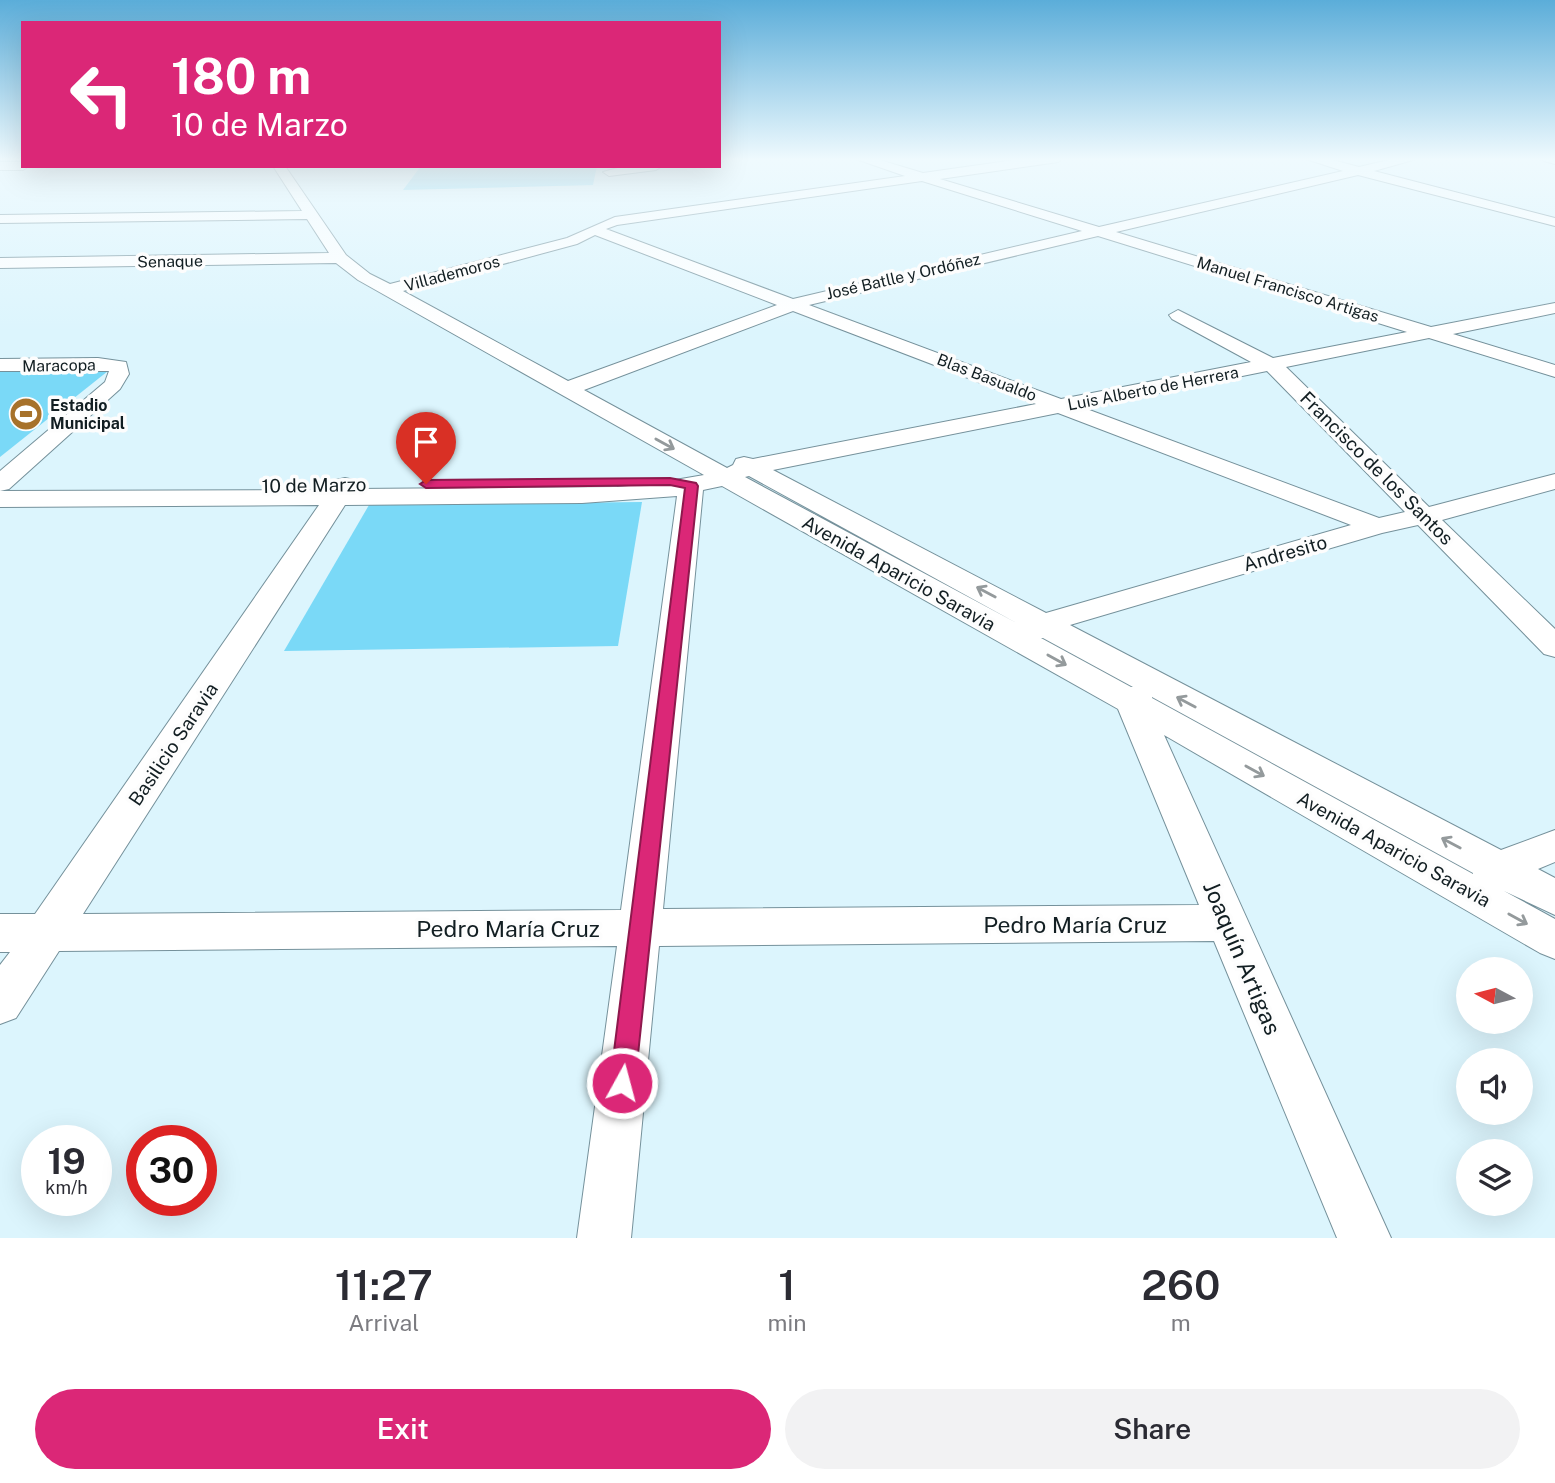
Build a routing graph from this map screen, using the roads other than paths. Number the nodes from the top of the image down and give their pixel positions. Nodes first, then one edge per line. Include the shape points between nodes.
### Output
1 (250, 216) edge
2 (311, 216) edge
3 (329, 216) edge
4 (652, 216) edge
5 (1049, 216) edge
6 (1160, 216) edge
7 (1531, 216) edge
8 (0, 219) edge
9 (1555, 222) edge
10 (1097, 230) junction
11 (597, 231) junction
12 (0, 263) edge
13 (353, 264) junction
14 (397, 288) junction
15 (795, 304) junction
16 (1555, 308) edge
17 (1178, 314) dead end
18 (1431, 333) junction
19 (0, 365) edge
20 (1273, 366) junction
21 (1555, 371) edge
22 (577, 385) junction
23 (1062, 406) junction
24 (723, 477) junction
25 (1555, 481) edge
26 (0, 486) edge
27 (341, 491) junction
28 (0, 499) edge
29 (1426, 516) junction
30 (1377, 526) junction
31 (1033, 632) junction
32 (1555, 648) edge
33 (1140, 692) junction
34 (1555, 846) edge
35 (1488, 882) junction
36 (1555, 898) edge
37 (1227, 923) junction
38 (641, 928) junction
39 (0, 933) edge
40 (47, 933) junction
41 (1555, 940) edge
42 (0, 1003) edge
43 (604, 1238) edge
44 (1364, 1238) edge

1 - 8 street
2 - 13 street, Avenida Aparicio Saravia
3 - 13 street, Avenida Aparicio Saravia via 357,255
4 - 11 street, Villademoros via 604,224
5 - 10 street, Manuel Francisco Artigas
6 - 10 street, José Batlle y Ordóñez
7 - 9 street
10 - 15 street, José Batlle y Ordóñez
10 - 18 street, Manuel Francisco Artigas
11 - 14 street, Villademoros
11 - 15 street, Blas Basualdo
12 - 13 street, Senaque
13 - 14 street, Avenida Aparicio Saravia
14 - 22 street, Avenida Aparicio Saravia
15 - 22 street, José Batlle y Ordóñez
15 - 23 street, Blas Basualdo
16 - 18 street, Luis Alberto de Herrera
17 - 20 street, Francisco de los Santos
18 - 20 street, Luis Alberto de Herrera
18 - 21 street, Manuel Francisco Artigas
19 - 26 street, Maracopa via 119,366 113,385
20 - 23 street, Luis Alberto de Herrera
20 - 29 street, Francisco de los Santos
22 - 24 street, Avenida Aparicio Saravia
23 - 24 street, Luis Alberto de Herrera
23 - 30 street, Blas Basualdo
24 - 27 street, 10 de Marzo via 667,492
24 - 31 street, Avenida Aparicio Saravia
24 - 38 street
25 - 29 street, Andresito
26 - 27 street, 10 de Marzo
27 - 28 street, 10 de Marzo
27 - 40 street, Basilicio Saravia
29 - 30 street, Andresito
29 - 32 street, Francisco de los Santos
30 - 31 street, Andresito
31 - 33 street, Avenida Aparicio Saravia
33 - 35 street, Avenida Aparicio Saravia
33 - 37 street, Joaquín Artigas
34 - 35 street
35 - 36 street, Avenida Aparicio Saravia
35 -> 41 street, Avenida Aparicio Saravia
37 - 38 street, Pedro María Cruz
37 - 44 street, Joaquín Artigas
38 - 40 street, Pedro María Cruz
38 - 43 street
39 - 40 street, Pedro María Cruz
40 - 42 street, Basilicio Saravia

